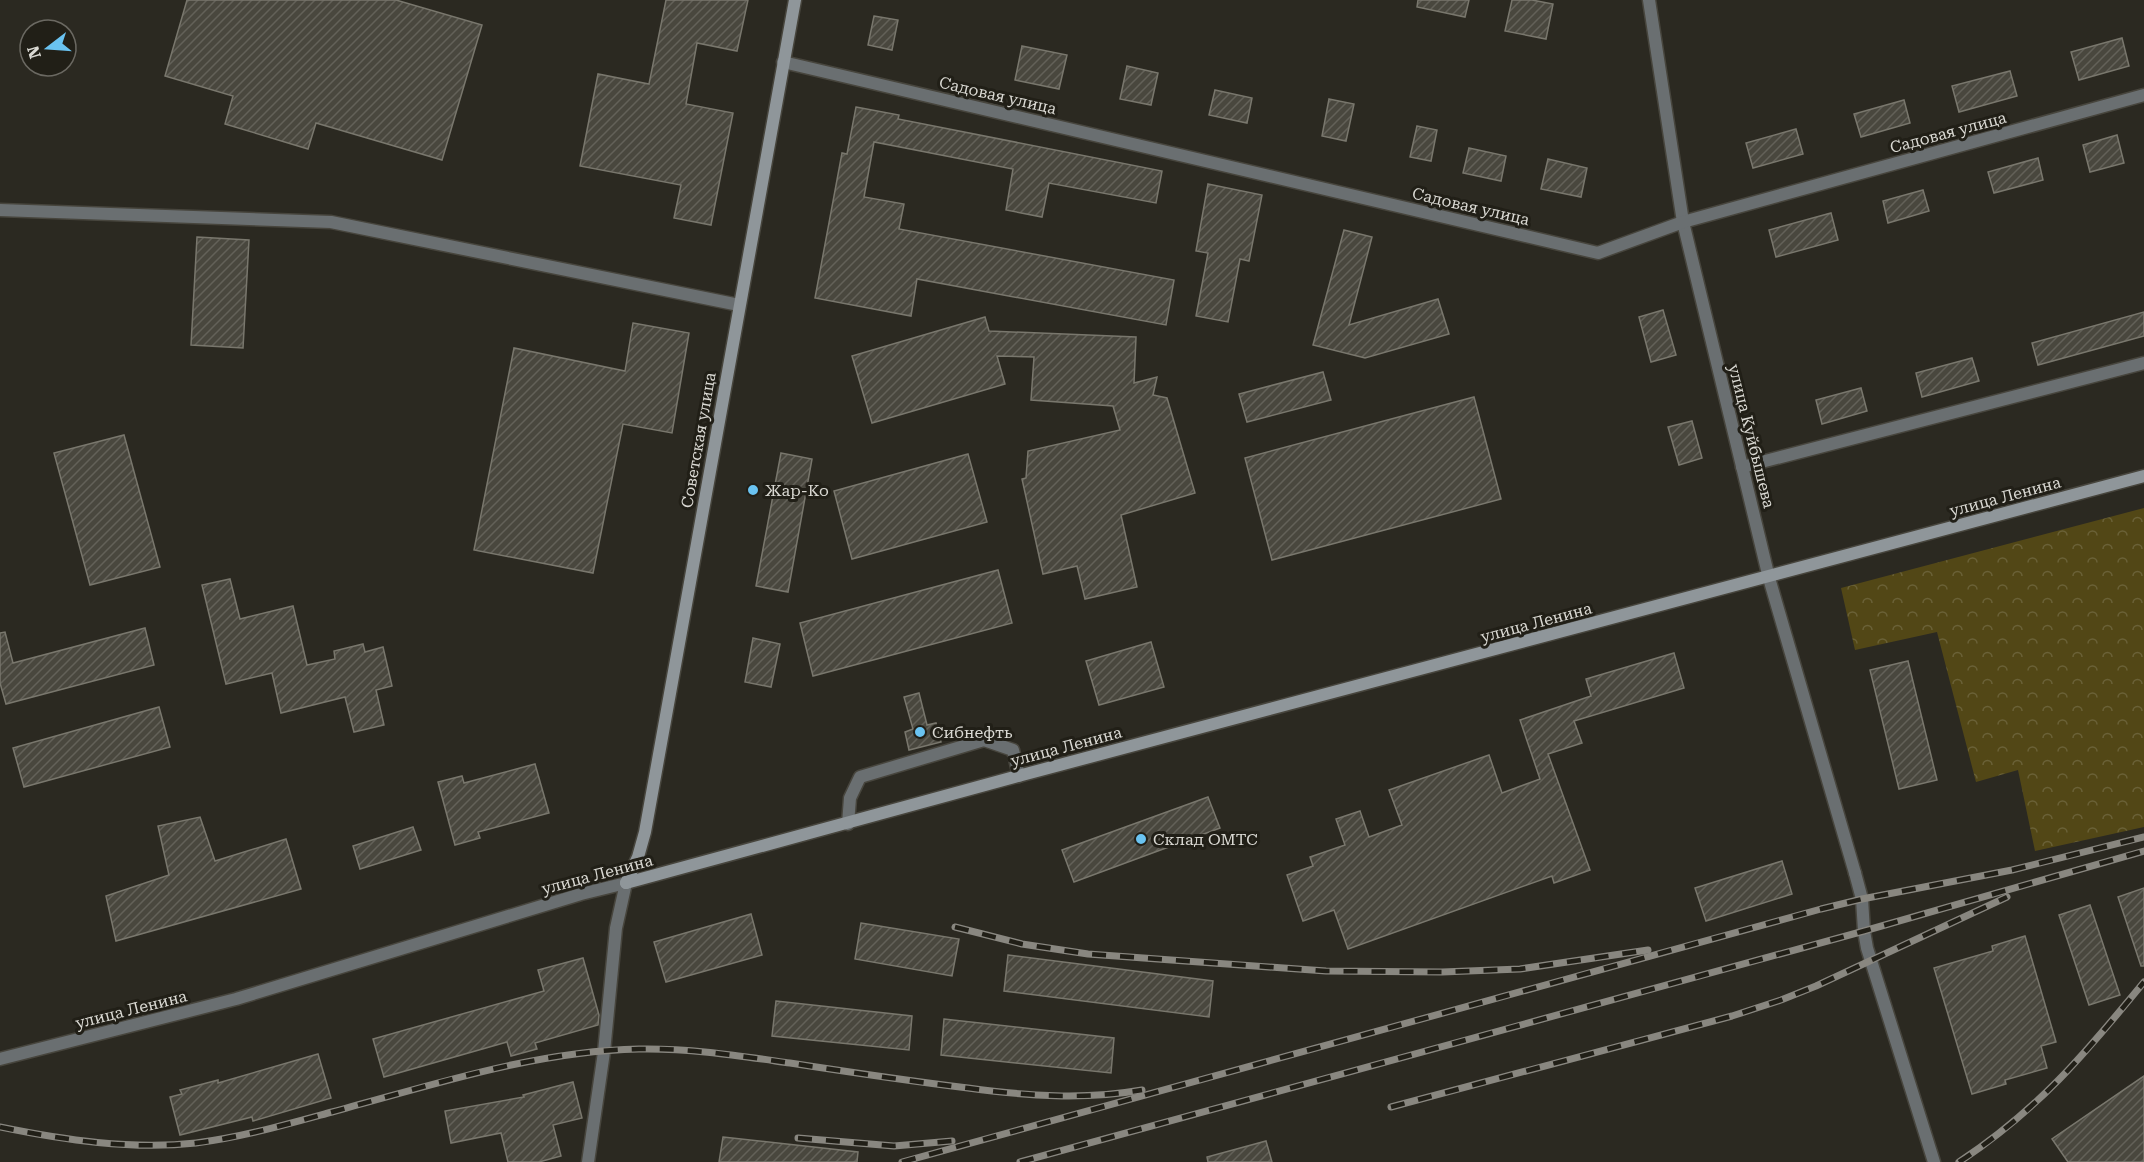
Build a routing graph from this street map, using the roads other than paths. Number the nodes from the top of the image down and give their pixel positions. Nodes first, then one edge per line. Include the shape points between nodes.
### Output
1 (795, 0) edge
2 (1649, 0) edge
3 (783, 63) junction
4 (2144, 95) edge
5 (0, 210) edge
6 (1683, 222) junction
7 (739, 305) junction
8 (2144, 363) edge
9 (1742, 467) junction
10 (2144, 476) edge
11 (1769, 578) junction
12 (1019, 776) junction
13 (848, 824) junction
14 (626, 883) junction
15 (0, 1059) edge
16 (588, 1162) edge
17 (1934, 1162) edge

1 - 3 street, Советская улица
2 - 6 street, улица Куйбышева
3 - 6 street, Садовая улица via 1598,253
3 - 7 street, Советская улица
4 - 6 street, Садовая улица
5 - 7 street via 331,222
6 - 9 street, улица Куйбышева
7 - 14 street, Советская улица via 645,832
8 - 9 street
9 - 11 street, улица Куйбышева
10 - 11 street, улица Ленина
11 - 12 street, улица Ленина
11 - 17 street, улица Куйбышева via 1862,899 1868,948
12 - 13 street, улица Ленина
12 - 13 street via 1013,750 984,740 860,777 850,798
13 - 14 street, улица Ленина
14 - 15 street, улица Ленина via 236,999
14 - 16 street via 616,928

